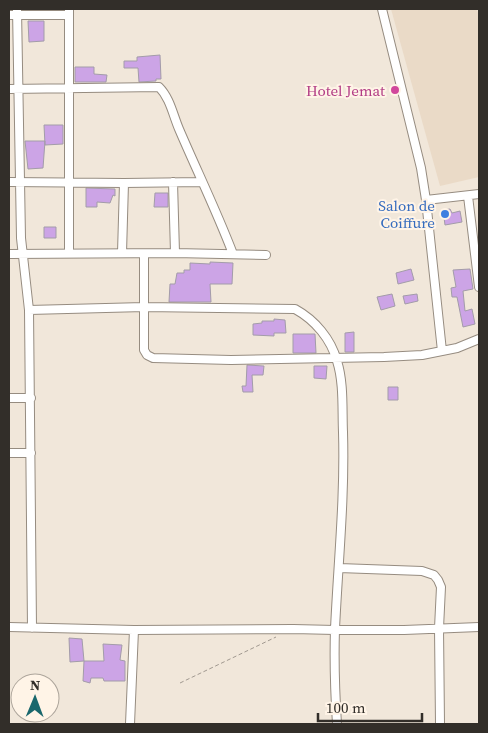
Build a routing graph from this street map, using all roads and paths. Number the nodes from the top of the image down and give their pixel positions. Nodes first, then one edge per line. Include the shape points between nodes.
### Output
1 (382, 9) edge
2 (68, 12) edge
3 (14, 13) edge
4 (68, 88) junction
5 (9, 89) edge
6 (17, 89) junction
7 (9, 182) edge
8 (20, 182) junction
9 (70, 182) junction
10 (173, 182) junction
11 (202, 182) junction
12 (124, 183) junction
13 (479, 194) edge
14 (468, 196) junction
15 (426, 200) junction
16 (21, 253) junction
17 (69, 253) junction
18 (122, 253) junction
19 (175, 253) junction
20 (9, 254) edge
21 (144, 254) junction
22 (233, 254) junction
23 (266, 255) dead end
24 (479, 287) edge
25 (144, 307) junction
26 (29, 310) junction
27 (479, 340) edge
28 (442, 351) junction
29 (337, 359) junction
30 (9, 398) edge
31 (31, 398) junction
32 (9, 453) edge
33 (31, 453) junction
34 (339, 568) junction
35 (479, 626) edge
36 (9, 628) edge
37 (32, 628) junction
38 (438, 628) junction
39 (134, 630) junction
40 (335, 630) junction
41 (278, 636) dead end
42 (180, 683) dead end
43 (130, 724) edge
44 (337, 724) edge
45 (440, 724) edge

1 - 15 street
2 - 3 street
2 - 4 street
3 - 6 street
4 - 6 street
4 - 9 street
4 - 11 street via 159,87 166,95
5 - 6 street
6 - 8 street
7 - 8 street
8 - 9 street
8 - 16 street
9 - 12 street
9 - 17 street
10 - 11 street
10 - 12 street
10 - 19 street
11 - 22 street
12 - 18 street
13 - 14 street
14 - 15 street
14 - 24 street
15 - 28 street
16 - 17 street
16 - 20 street
16 - 26 street
17 - 18 street
18 - 21 street
19 - 21 street
19 - 22 street
21 - 25 street
22 - 23 street
25 - 26 street
25 - 29 street via 295,309 314,321
25 - 29 street via 144,350 153,358
26 - 31 street
27 - 28 street
28 - 29 street
29 - 34 street via 342,399 344,476
30 - 31 street
31 - 33 street
32 - 33 street
33 - 37 street
34 - 38 street via 422,571 434,575 441,587
34 - 40 street
35 - 38 street
36 - 37 street
37 - 39 street
38 - 40 street
38 - 45 street
39 - 40 street
39 - 43 street
40 - 44 street
41 - 42 path

